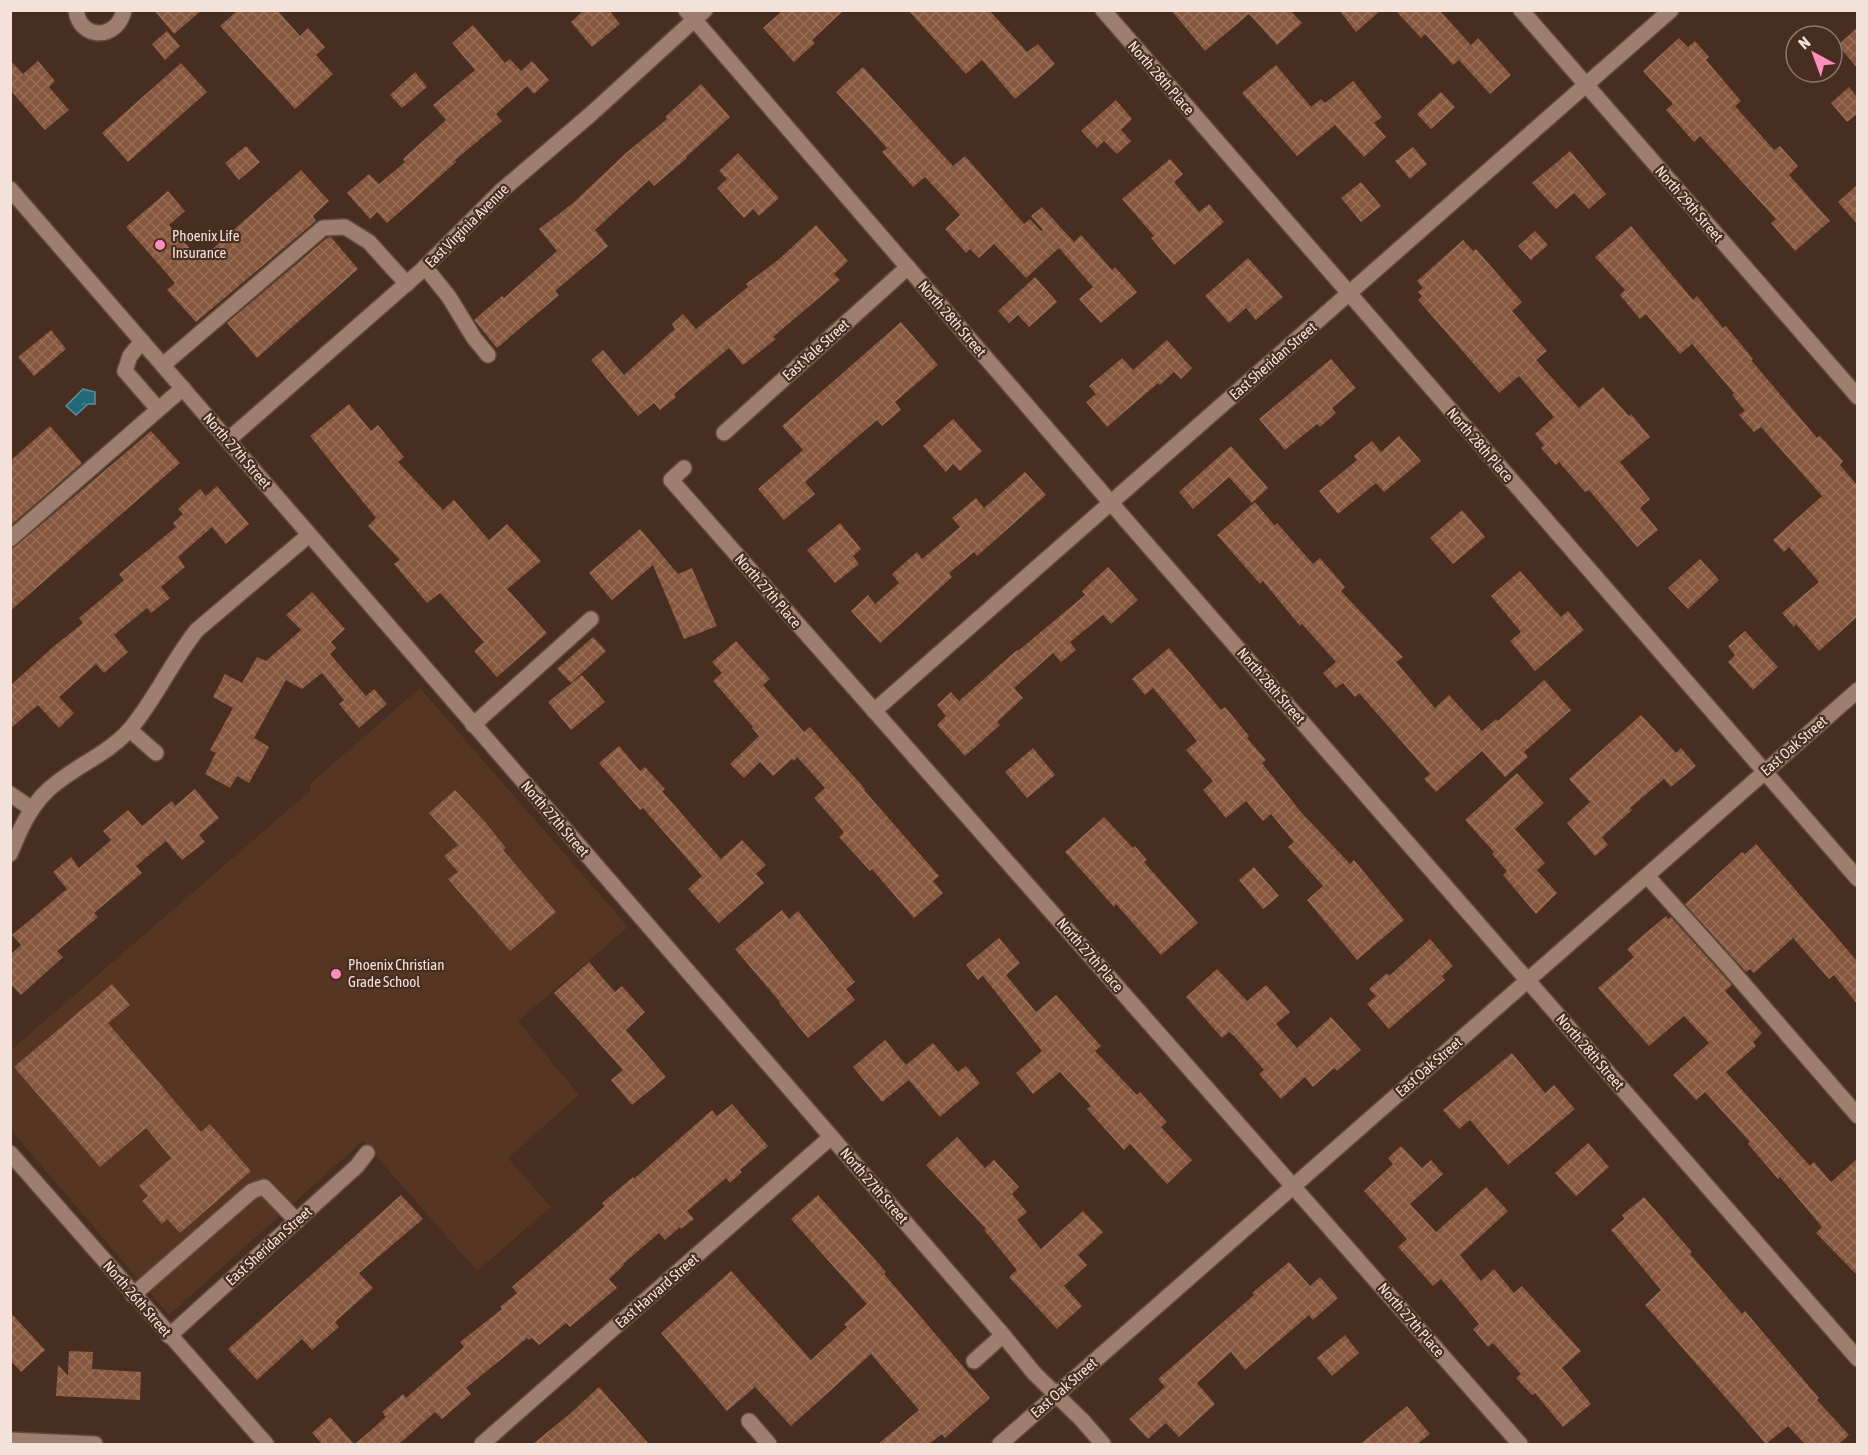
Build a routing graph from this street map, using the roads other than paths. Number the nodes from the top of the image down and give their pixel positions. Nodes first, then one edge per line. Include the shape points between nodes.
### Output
1 (76, 10) edge
2 (124, 10) edge
3 (1103, 10) edge
4 (1521, 10) edge
5 (1671, 10) edge
6 (695, 14) edge
7 (1586, 85) junction
8 (10, 189) edge
9 (16, 208) edge
10 (425, 267) junction
11 (908, 267) junction
12 (406, 284) junction
13 (1349, 294) junction
14 (142, 341) junction
15 (488, 355) dead end
16 (163, 365) junction
17 (183, 388) junction
18 (1857, 397) edge
19 (158, 409) junction
20 (724, 433) dead end
21 (228, 440) junction
22 (684, 468) dead end
23 (1111, 503) junction
24 (309, 534) junction
25 (10, 539) edge
26 (591, 619) dead end
27 (1857, 690) edge
28 (874, 711) junction
29 (473, 724) junction
30 (130, 729) junction
31 (156, 753) dead end
32 (1765, 771) junction
33 (10, 794) edge
34 (32, 809) junction
35 (10, 854) edge
36 (1647, 876) junction
37 (1857, 879) edge
38 (1528, 980) junction
39 (1857, 1116) edge
40 (831, 1137) junction
41 (10, 1153) edge
42 (367, 1153) dead end
43 (1293, 1187) junction
44 (297, 1221) junction
45 (133, 1295) junction
46 (1003, 1335) junction
47 (169, 1336) junction
48 (1857, 1359) edge
49 (974, 1361) dead end
50 (1057, 1395) junction
51 (749, 1422) dead end
52 (10, 1440) edge
53 (95, 1444) edge
54 (266, 1444) edge
55 (482, 1444) edge
56 (769, 1444) edge
57 (1000, 1444) edge
58 (1103, 1444) edge
59 (1520, 1444) edge

1 - 2 street via 84,28 98,33 118,26
3 - 13 street, North 28th Place
4 - 7 street, North 29th Street
5 - 7 street, East Sheridan Street
6 - 10 street, East Virginia Avenue via 591,114 501,191
6 - 11 street, North 28th Street
7 - 13 street, East Sheridan Street
7 - 18 street, North 29th Street
8 - 9 street, North 27th Street
9 - 14 street, North 27th Street
10 - 12 street, East Virginia Avenue
10 - 15 street
11 - 20 street, East Yale Street
11 - 23 street, North 28th Street
12 - 16 street via 369,242 345,226 323,228
12 - 21 street, East Virginia Avenue
13 - 23 street, East Sheridan Street
13 - 32 street, North 28th Place
14 - 16 street, North 27th Street
14 - 19 street via 124,372
16 - 17 street, North 27th Street
17 - 19 street
17 - 21 street, North 27th Street
19 - 25 street
21 - 24 street, North 27th Street
22 - 28 street, North 27th Place via 671,480
23 - 28 street, East Sheridan Street
23 - 38 street, North 28th Street
24 - 29 street, North 27th Street
24 - 30 street via 197,630
26 - 29 street
27 - 32 street, East Oak Street
28 - 43 street, North 27th Place
29 - 40 street, North 27th Street
30 - 31 street
30 - 34 street via 47,791
32 - 36 street, East Oak Street
32 - 37 street, North 28th Place
33 - 34 street
34 - 35 street
36 - 38 street, East Oak Street
36 - 39 street
38 - 43 street, East Oak Street
38 - 48 street, North 28th Street
40 - 46 street, North 27th Street
40 - 55 street, East Harvard Street
41 - 45 street, North 26th Street
42 - 44 street, East Sheridan Street
43 - 50 street, East Oak Street
43 - 59 street, North 27th Place
44 - 45 street via 264,1187 252,1191
44 - 47 street, East Sheridan Street
45 - 47 street, North 26th Street
46 - 49 street
46 - 50 street, North 27th Street
47 - 54 street, North 26th Street
50 - 57 street, East Oak Street
50 - 58 street, North 27th Street
51 - 56 street
52 - 53 street

